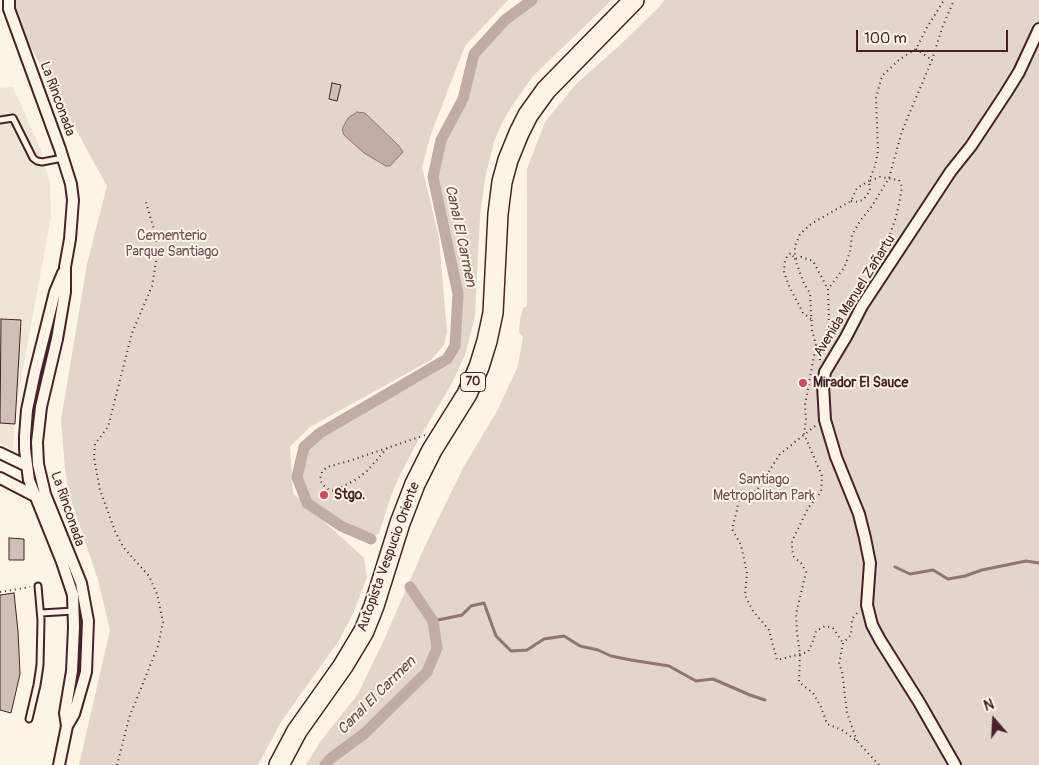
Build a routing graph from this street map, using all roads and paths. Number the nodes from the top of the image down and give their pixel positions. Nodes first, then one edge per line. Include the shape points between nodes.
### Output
1 (9, 0) edge
2 (634, 0) edge
3 (944, 0) edge
4 (954, 0) edge
5 (1039, 29) edge
6 (916, 48) junction
7 (932, 60) junction
8 (0, 120) edge
9 (63, 158) junction
10 (889, 178) junction
11 (869, 181) junction
12 (145, 200) dead end
13 (851, 201) junction
14 (796, 258) junction
15 (65, 267) junction
16 (882, 277) junction
17 (828, 289) junction
18 (812, 318) junction
19 (829, 325) junction
20 (846, 337) junction
21 (816, 344) junction
22 (35, 372) junction
23 (824, 372) junction
24 (49, 375) junction
25 (825, 420) junction
26 (804, 434) junction
27 (425, 435) dead end
28 (388, 448) junction
29 (0, 453) edge
30 (26, 466) junction
31 (0, 478) edge
32 (35, 496) junction
33 (38, 586) joint
34 (0, 592) edge
35 (867, 605) junction
36 (74, 611) junction
37 (41, 613) junction
38 (843, 644) junction
39 (800, 654) junction
40 (72, 671) junction
41 (86, 672) junction
42 (29, 720) dead end
43 (66, 726) junction
44 (857, 741) junction
45 (59, 765) edge
46 (117, 765) edge
47 (279, 765) edge
48 (879, 765) edge
49 (955, 765) edge

1 - 9 street, La Rinconada via 9,8
2 - 47 highway, Autopista Vespucio Oriente / 70 via 546,90 519,132 505,169 498,214 493,313 479,367 412,490 364,631 297,731
3 - 6 path
4 - 7 path
5 - 16 street, Avenida Manuel Zañartu via 1006,93
6 - 7 path
6 - 11 path via 882,76 876,98 878,151
7 - 10 path via 902,131
8 - 9 lane via 13,118 37,161
9 - 15 street, La Rinconada via 73,200
10 - 11 path
10 - 16 path via 899,180 902,188 879,269
10 - 17 path via 852,235 844,268
11 - 13 path via 857,188
11 - 13 path via 870,191 864,199
12 - 46 path via 155,233 157,256 152,286 132,333 108,426 95,444 94,458 100,490 115,531 123,547 149,576 163,622 158,646 129,718
13 - 14 path via 800,234 795,246
14 - 17 path via 801,256 813,261
14 - 18 path via 810,293
14 - 18 path via 788,254 784,272 803,313
15 - 22 street, La Rinconada via 55,292
15 - 24 street, La Rinconada via 65,292
16 - 20 street, Avenida Manuel Zañartu
17 - 19 path
18 - 21 path
19 - 20 path
19 - 21 path via 825,339
20 - 23 street, Avenida Manuel Zañartu
21 - 23 path
21 - 26 path via 806,391
22 - 24 street
22 - 30 street, La Rinconada via 25,424
23 - 25 street, Avenida Manuel Zañartu
24 - 41 street, La Rinconada via 38,429 38,464 45,494 81,583 89,638
25 - 26 path
25 - 35 street, Avenida Manuel Zañartu via 865,538 870,563
26 - 39 path via 822,476 822,492 808,508 792,541 794,557 806,572 796,614
26 - 39 path via 780,454 757,490 738,498 732,529 740,545 747,574 745,595 769,630 777,660
27 - 28 path
28 - 28 path via 327,467 322,472 322,484 334,491 351,482 367,471
29 - 30 street
30 - 32 street, La Rinconada
31 - 32 street
32 - 36 street, La Rinconada via 66,573
33 - 34 path
33 - 37 lane
35 - 38 path via 852,619 850,635
35 - 49 street, Avenida Manuel Zañartu via 880,640
36 - 37 lane
36 - 40 street, La Rinconada
37 - 42 lane via 38,685
38 - 39 path via 833,628 825,626 816,631 808,652
38 - 44 path via 839,664 847,714
39 - 44 path via 799,682 813,693 827,724
40 - 41 street
40 - 43 street, La Rinconada
41 - 43 street, La Rinconada via 74,714
43 - 45 street, La Rinconada
44 - 48 path

